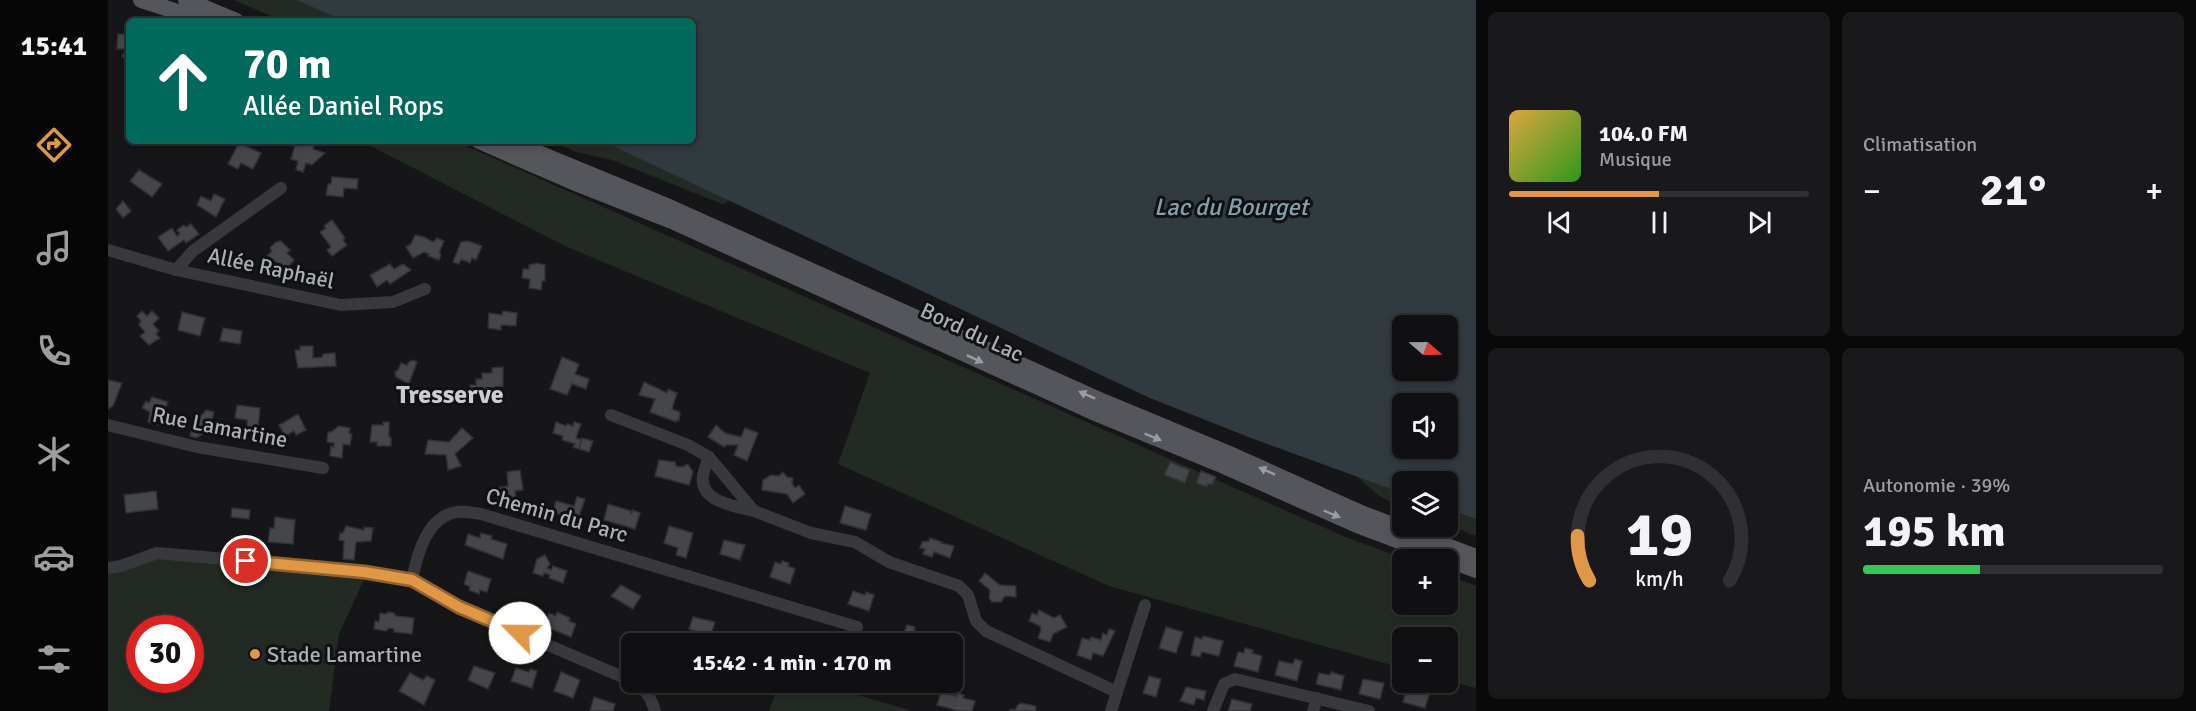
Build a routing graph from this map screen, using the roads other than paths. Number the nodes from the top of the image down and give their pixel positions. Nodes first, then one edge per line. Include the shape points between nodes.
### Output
1 (141, 0) edge
2 (186, 0) edge
3 (196, 18) edge
4 (229, 18) edge
5 (486, 144) edge
6 (516, 144) edge
7 (280, 188) dead end
8 (108, 250) edge
9 (176, 270) junction
10 (425, 289) dead end
11 (611, 415) dead end
12 (108, 425) edge
13 (708, 457) junction
14 (323, 468) dead end
15 (754, 511) junction
16 (1476, 557) edge
17 (108, 568) edge
18 (1476, 570) edge
19 (412, 580) junction
20 (1145, 605) dead end
21 (857, 627) dead end
22 (621, 677) edge
23 (1118, 692) junction
24 (648, 693) edge
25 (1317, 698) junction
26 (655, 711) edge
27 (1111, 711) edge
28 (1213, 711) edge
29 (1313, 711) edge
30 (1369, 711) edge

1 - 3 main road
2 - 4 main road
5 -> 18 main road, Bord du Lac via 672,222 1094,412 1357,525
16 -> 6 main road, Bord du Lac via 1361,513 688,215
7 - 9 street via 193,251
8 - 9 street, Allée Raphaël
9 - 10 street, Allée Raphaël via 341,304 393,302
11 - 13 street via 688,445
12 - 14 street, Rue Lamartine via 197,447
13 - 15 street
13 - 15 street via 702,477 708,495
15 - 23 street via 811,533 855,542 889,562 959,586 968,595 976,621 986,631
17 - 19 street via 157,553
19 - 21 street, Chemin du Parc via 419,553 433,526 448,515 467,512
19 - 22 street via 459,607
20 - 23 street
23 - 27 street
24 - 26 street
25 - 28 street via 1235,679 1224,684
25 - 29 street
25 - 30 street

